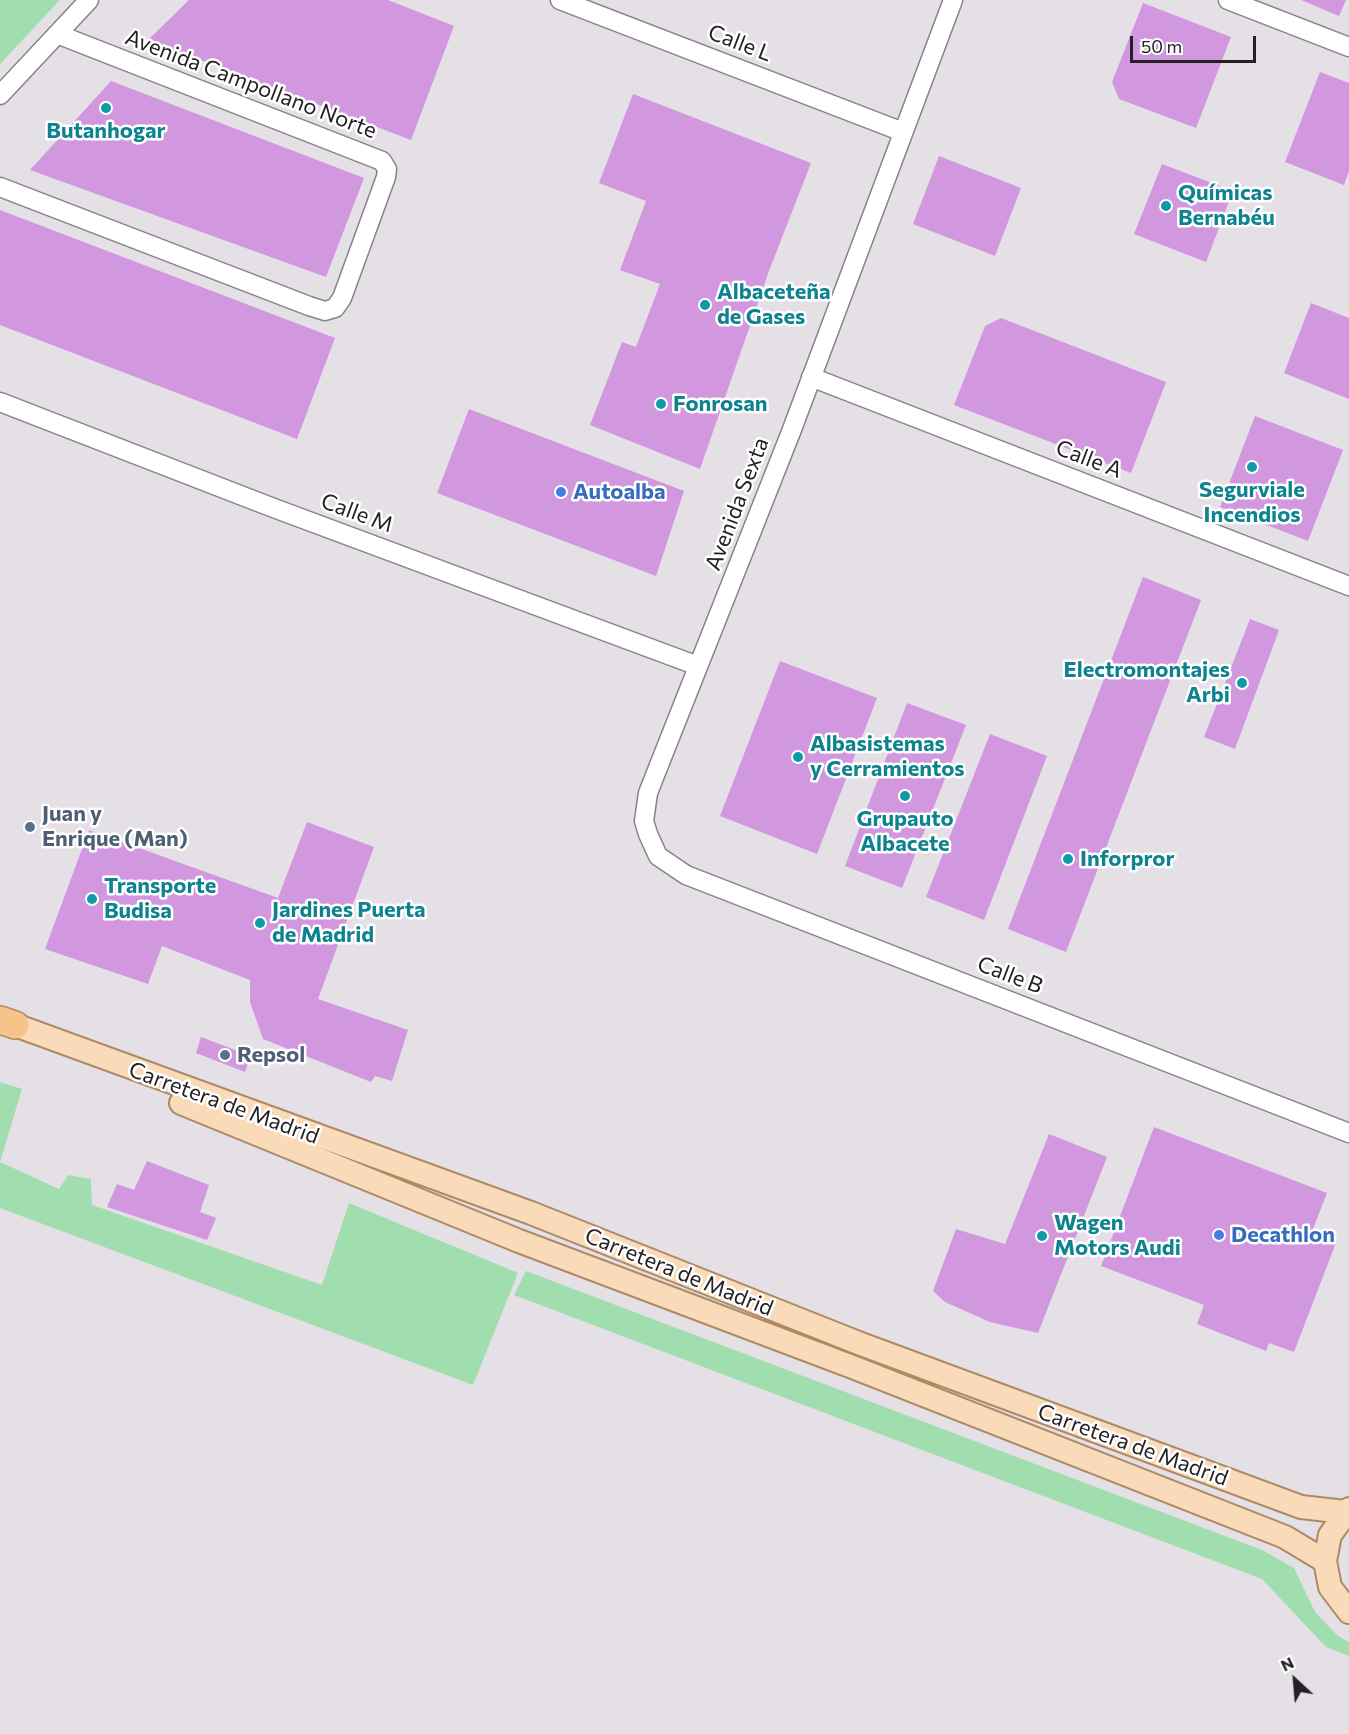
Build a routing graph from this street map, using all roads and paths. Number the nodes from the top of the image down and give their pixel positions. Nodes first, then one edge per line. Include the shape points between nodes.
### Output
1 (89, 0) edge
2 (560, 0) edge
3 (953, 0) edge
4 (1228, 0) edge
5 (57, 34) junction
6 (1349, 47) edge
7 (0, 95) edge
8 (903, 132) junction
9 (0, 187) edge
10 (811, 377) junction
11 (0, 402) edge
12 (1349, 586) edge
13 (698, 666) junction
14 (658, 856) joint
15 (6, 1028) edge
16 (1349, 1133) edge
17 (1347, 1510) edge
18 (1325, 1561) junction
19 (1349, 1612) edge

1 - 5 street
2 - 8 street, Calle L
3 - 8 street, Avenida Sexta
4 - 6 street
5 - 7 street
5 - 9 street, Avenida Campollano Norte via 382,161 387,177 342,298 335,308 325,311 309,306
8 - 10 street, Avenida Sexta
10 - 12 street, Calle A
10 - 13 street, Avenida Sexta
11 - 13 street, Calle M
13 - 14 street, Avenida Sexta via 644,809 644,821
14 - 16 street, Calle B via 686,875
15 - 17 main road, Carretera de Madrid via 531,1213 861,1344 1290,1503
15 - 18 main road, Carretera de Madrid via 519,1241 1274,1533
17 - 18 main road via 1330,1535
18 - 19 main road via 1330,1587

